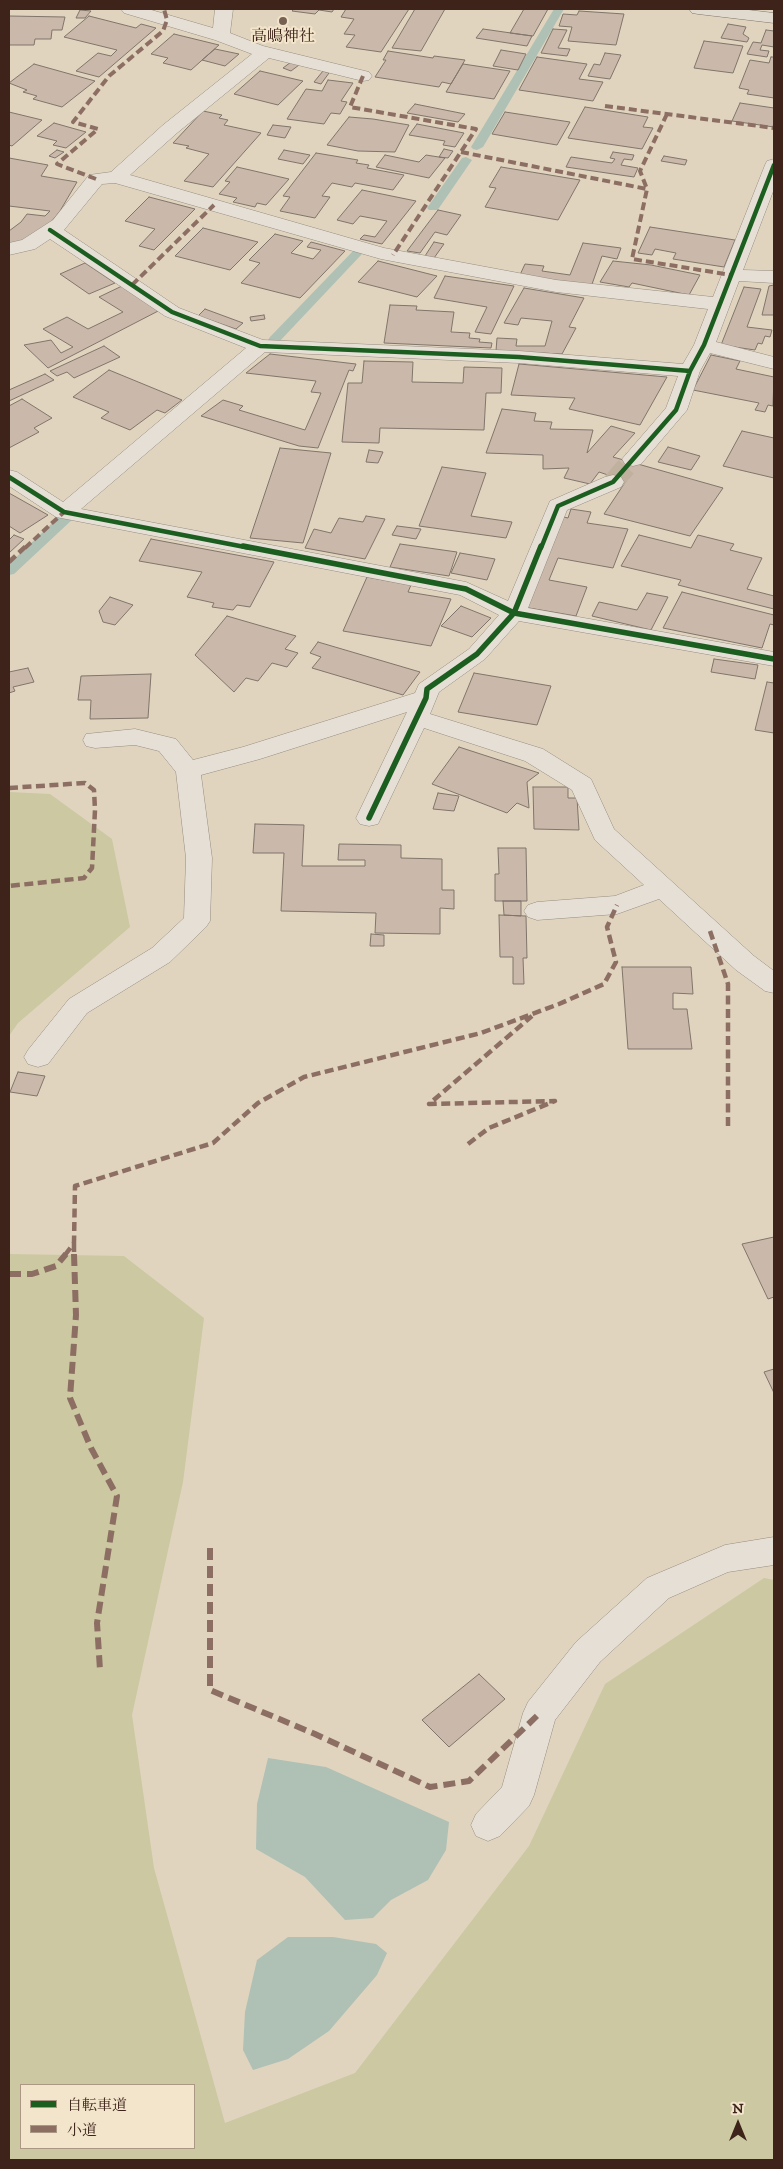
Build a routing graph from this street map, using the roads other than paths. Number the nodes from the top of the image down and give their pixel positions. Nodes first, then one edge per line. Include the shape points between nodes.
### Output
1 (130, 9) edge
2 (224, 9) edge
3 (698, 9) edge
4 (774, 18) edge
5 (221, 36) junction
6 (266, 52) junction
7 (363, 76) dead end
8 (774, 165) edge
9 (116, 177) junction
10 (50, 230) junction
11 (9, 249) edge
12 (731, 275) junction
13 (774, 277) edge
14 (720, 304) junction
15 (704, 345) junction
16 (260, 346) junction
17 (774, 363) edge
18 (690, 371) junction
19 (633, 459) tunnel mouth
20 (9, 478) edge
21 (613, 482) tunnel mouth
22 (64, 512) junction
23 (514, 613) junction
24 (774, 659) edge
25 (422, 708) junction
26 (95, 740) dead end
27 (188, 770) junction
28 (369, 818) dead end
29 (664, 888) junction
30 (537, 911) dead end
31 (774, 984) edge
32 (38, 1057) dead end
33 (774, 1550) edge
34 (488, 1825) dead end

1 - 5 street
2 - 5 street
3 - 4 main road
5 - 6 street
6 - 7 street
6 - 9 street
8 - 12 street
9 - 10 street via 96,179 60,224
9 - 14 street via 381,253 556,286
10 - 11 street via 28,246
10 - 16 street via 172,312
12 - 13 street
12 - 14 street
14 - 15 street
15 - 17 street
15 - 18 street
16 - 18 street via 519,357
16 - 22 street
18 - 19 street via 676,410
20 - 22 street
21 - 23 street via 558,506
22 - 23 street via 466,589
23 - 24 street
23 - 25 street via 477,654 427,689
25 - 27 street
25 - 28 street
25 - 29 street via 534,756 582,785 604,834
26 - 27 street via 135,737 168,745
27 - 32 street via 200,858 197,921 161,955 78,1006
29 - 30 street via 617,905
29 - 31 street via 745,963
33 - 34 street via 724,1559 658,1588 588,1652 540,1713 517,1795

